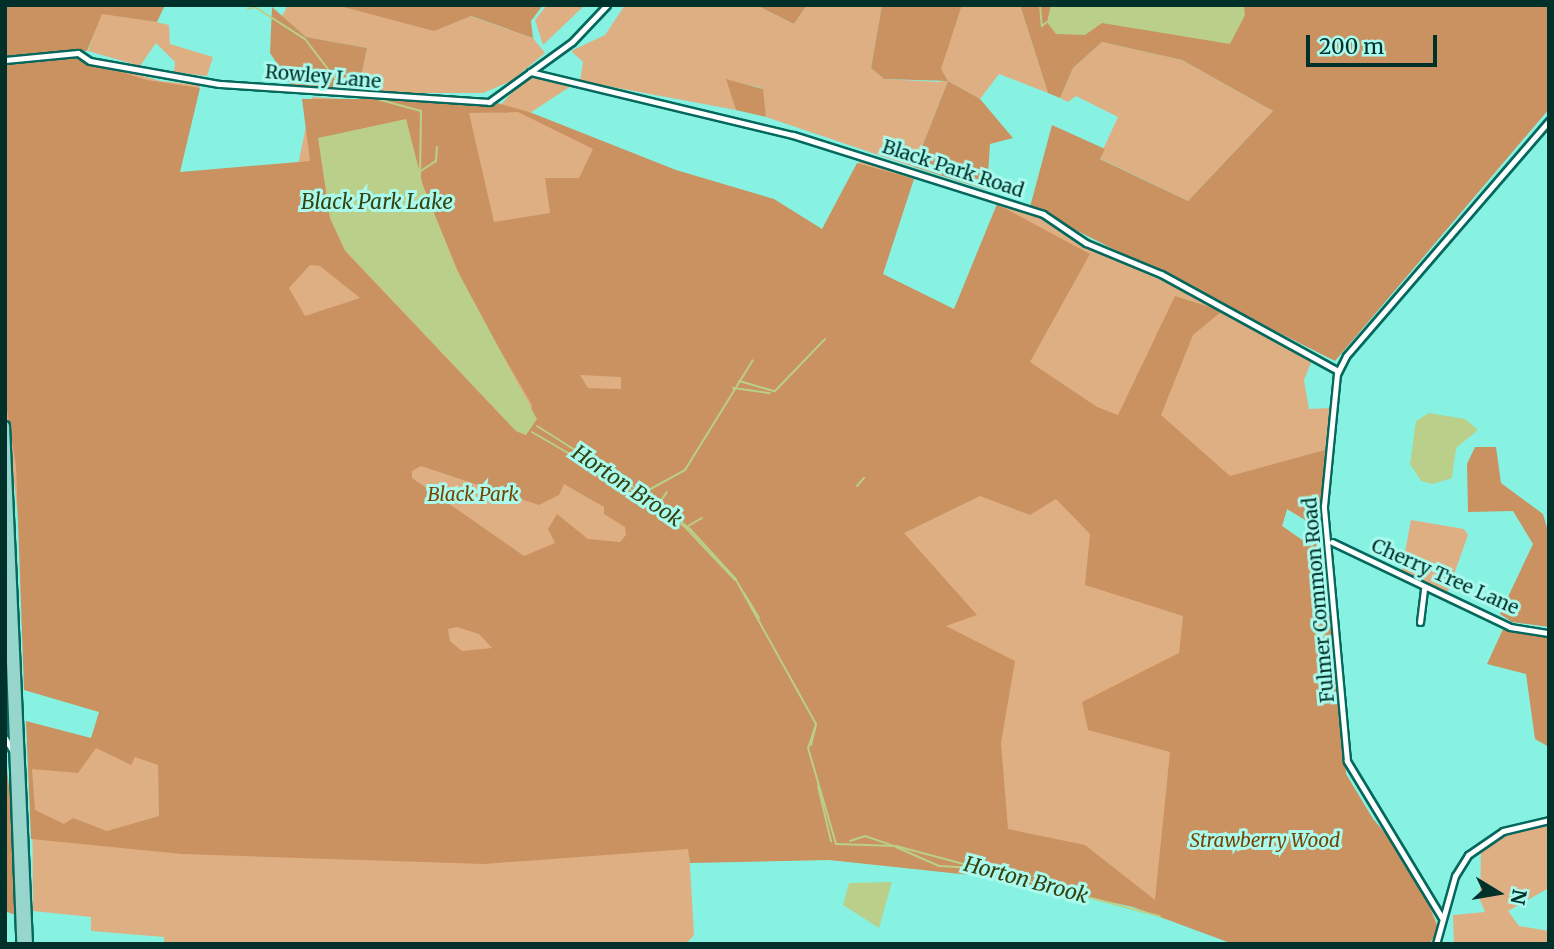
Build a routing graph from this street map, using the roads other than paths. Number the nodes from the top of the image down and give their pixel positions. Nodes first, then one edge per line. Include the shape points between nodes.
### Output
1 (607, 5) edge
2 (5, 60) edge
3 (530, 72) junction
4 (1549, 121) edge
5 (1338, 371) junction
6 (5, 426) edge
7 (5, 498) edge
8 (1332, 542) junction
9 (1424, 588) junction
10 (1420, 622) dead end
11 (1549, 633) edge
12 (13, 717) junction
13 (5, 731) edge
14 (5, 738) edge
15 (13, 753) junction
16 (1549, 820) edge
17 (1442, 918) junction
18 (20, 944) edge
19 (28, 944) edge
20 (1436, 944) edge

1 - 3 street, Rowley Lane via 572,42
2 - 3 street, Rowley Lane via 78,53 90,61 219,84 489,102
3 - 5 street, Black Park Road via 793,135 1043,214 1086,243 1161,274
4 - 5 street
5 - 8 street, Fulmer Common Road via 1324,506
6 - 19 main road
7 - 12 main road
8 - 9 street, Cherry Tree Lane
8 - 17 street, Fulmer Common Road via 1350,771 1410,859
9 - 10 street
9 - 11 street, Cherry Tree Lane via 1510,627
12 - 13 street
12 - 15 main road
14 - 15 street
15 - 18 main road
16 - 17 street via 1484,840 1455,876
17 - 20 street

